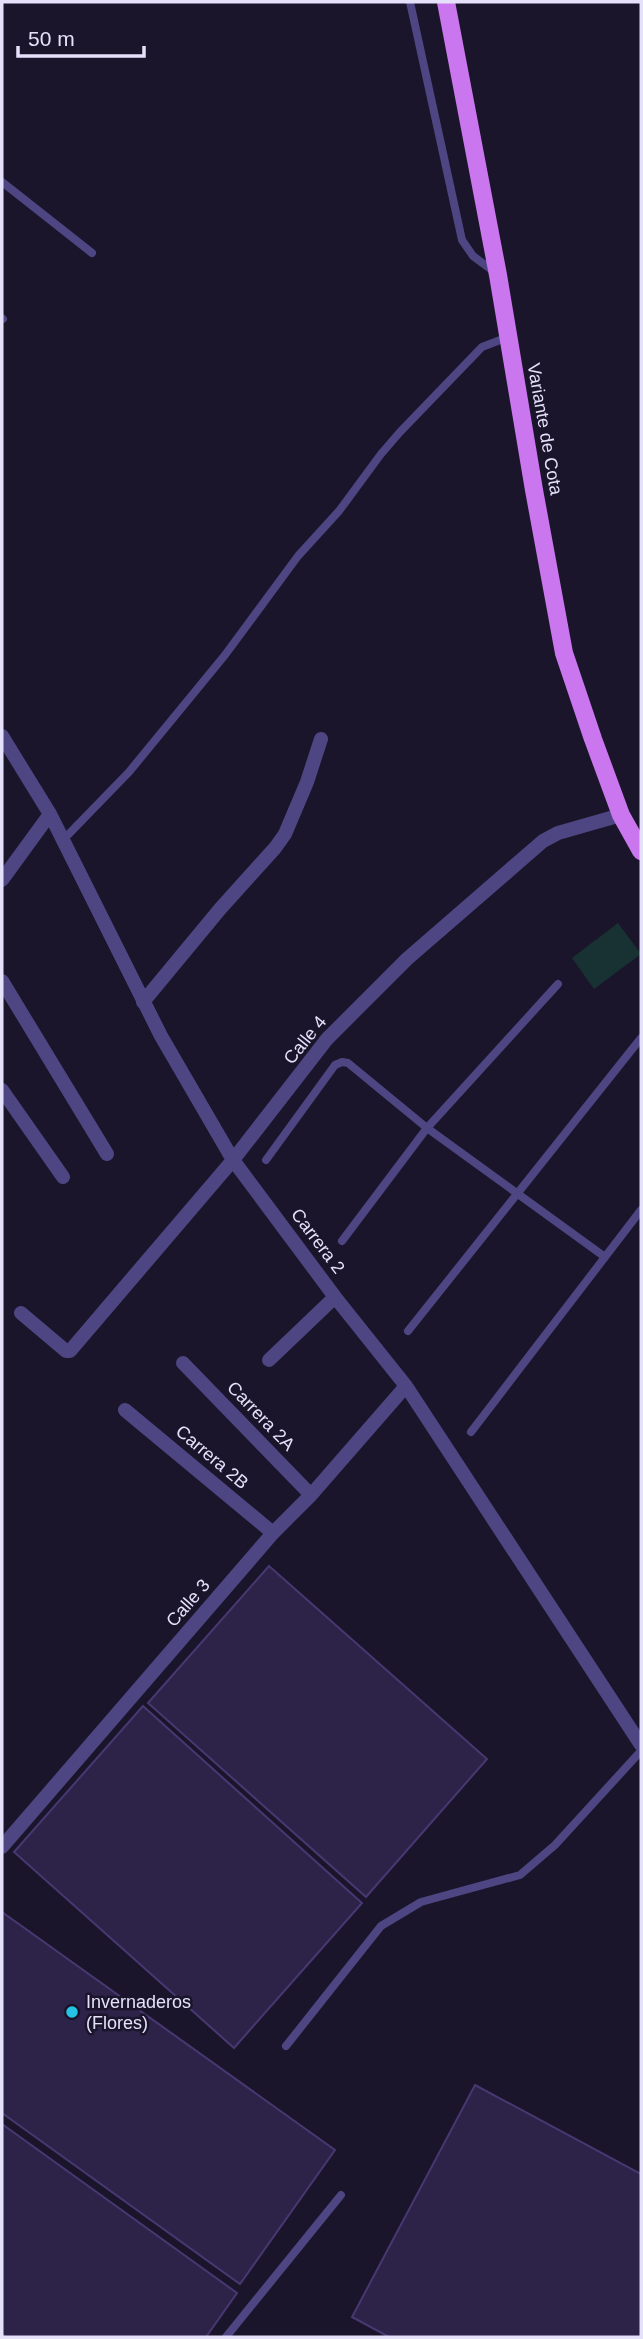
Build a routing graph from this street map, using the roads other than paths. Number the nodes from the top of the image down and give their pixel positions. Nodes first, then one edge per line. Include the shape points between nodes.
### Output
1 (410, 2) edge
2 (446, 2) edge
3 (2, 182) edge
4 (92, 253) dead end
5 (498, 275) junction
6 (508, 337) junction
7 (2, 736) edge
8 (321, 738) dead end
9 (50, 814) junction
10 (621, 815) junction
11 (63, 840) junction
12 (641, 850) edge
13 (2, 880) edge
14 (2, 981) edge
15 (558, 984) dead end
16 (143, 1002) junction
17 (641, 1038) edge
18 (2, 1090) edge
19 (427, 1128) junction
20 (107, 1154) dead end
21 (233, 1160) junction
22 (266, 1160) dead end
23 (63, 1177) dead end
24 (517, 1195) junction
25 (641, 1210) edge
26 (342, 1241) dead end
27 (605, 1257) junction
28 (335, 1297) junction
29 (21, 1313) dead end
30 (408, 1331) dead end
31 (269, 1360) dead end
32 (183, 1363) dead end
33 (406, 1386) junction
34 (125, 1410) dead end
35 (471, 1432) dead end
36 (311, 1495) junction
37 (274, 1533) junction
38 (641, 1745) edge
39 (641, 1751) edge
40 (2, 1847) edge
41 (286, 2046) dead end
42 (341, 2195) dead end
43 (226, 2337) edge

1 - 5 lane via 462,240 473,256
2 - 5 main road, Variante de Cota
3 - 4 lane
5 - 6 main road, Variante de Cota
6 - 10 main road, Variante de Cota via 564,653
6 - 11 lane via 482,347 400,432 129,772
7 - 9 street, Carrera 2
8 - 16 street via 285,834
9 - 11 street, Carrera 2
9 - 13 street
10 - 12 main road, Variante de Cota
10 - 21 street, Calle 4 via 543,841 407,959 327,1039
11 - 16 street, Carrera 2
14 - 20 street
15 - 19 lane
16 - 21 street, Carrera 2
17 - 24 lane
18 - 23 street
19 - 22 lane via 342,1062 335,1065
19 - 24 lane
19 - 26 lane
21 - 28 street, Carrera 2
21 - 29 street, Calle 4 via 69,1351
24 - 27 lane
24 - 30 lane
25 - 27 lane
27 - 35 lane
28 - 31 street
28 - 33 street, Carrera 2
32 - 36 street, Carrera 2A
33 - 36 street, Calle 3
33 - 38 street, Carrera 2
34 - 37 street, Carrera 2B
36 - 37 street, Calle 3
37 - 40 street, Calle 3
39 - 41 lane via 555,1845 520,1875 421,1902 380,1926
42 - 43 lane

